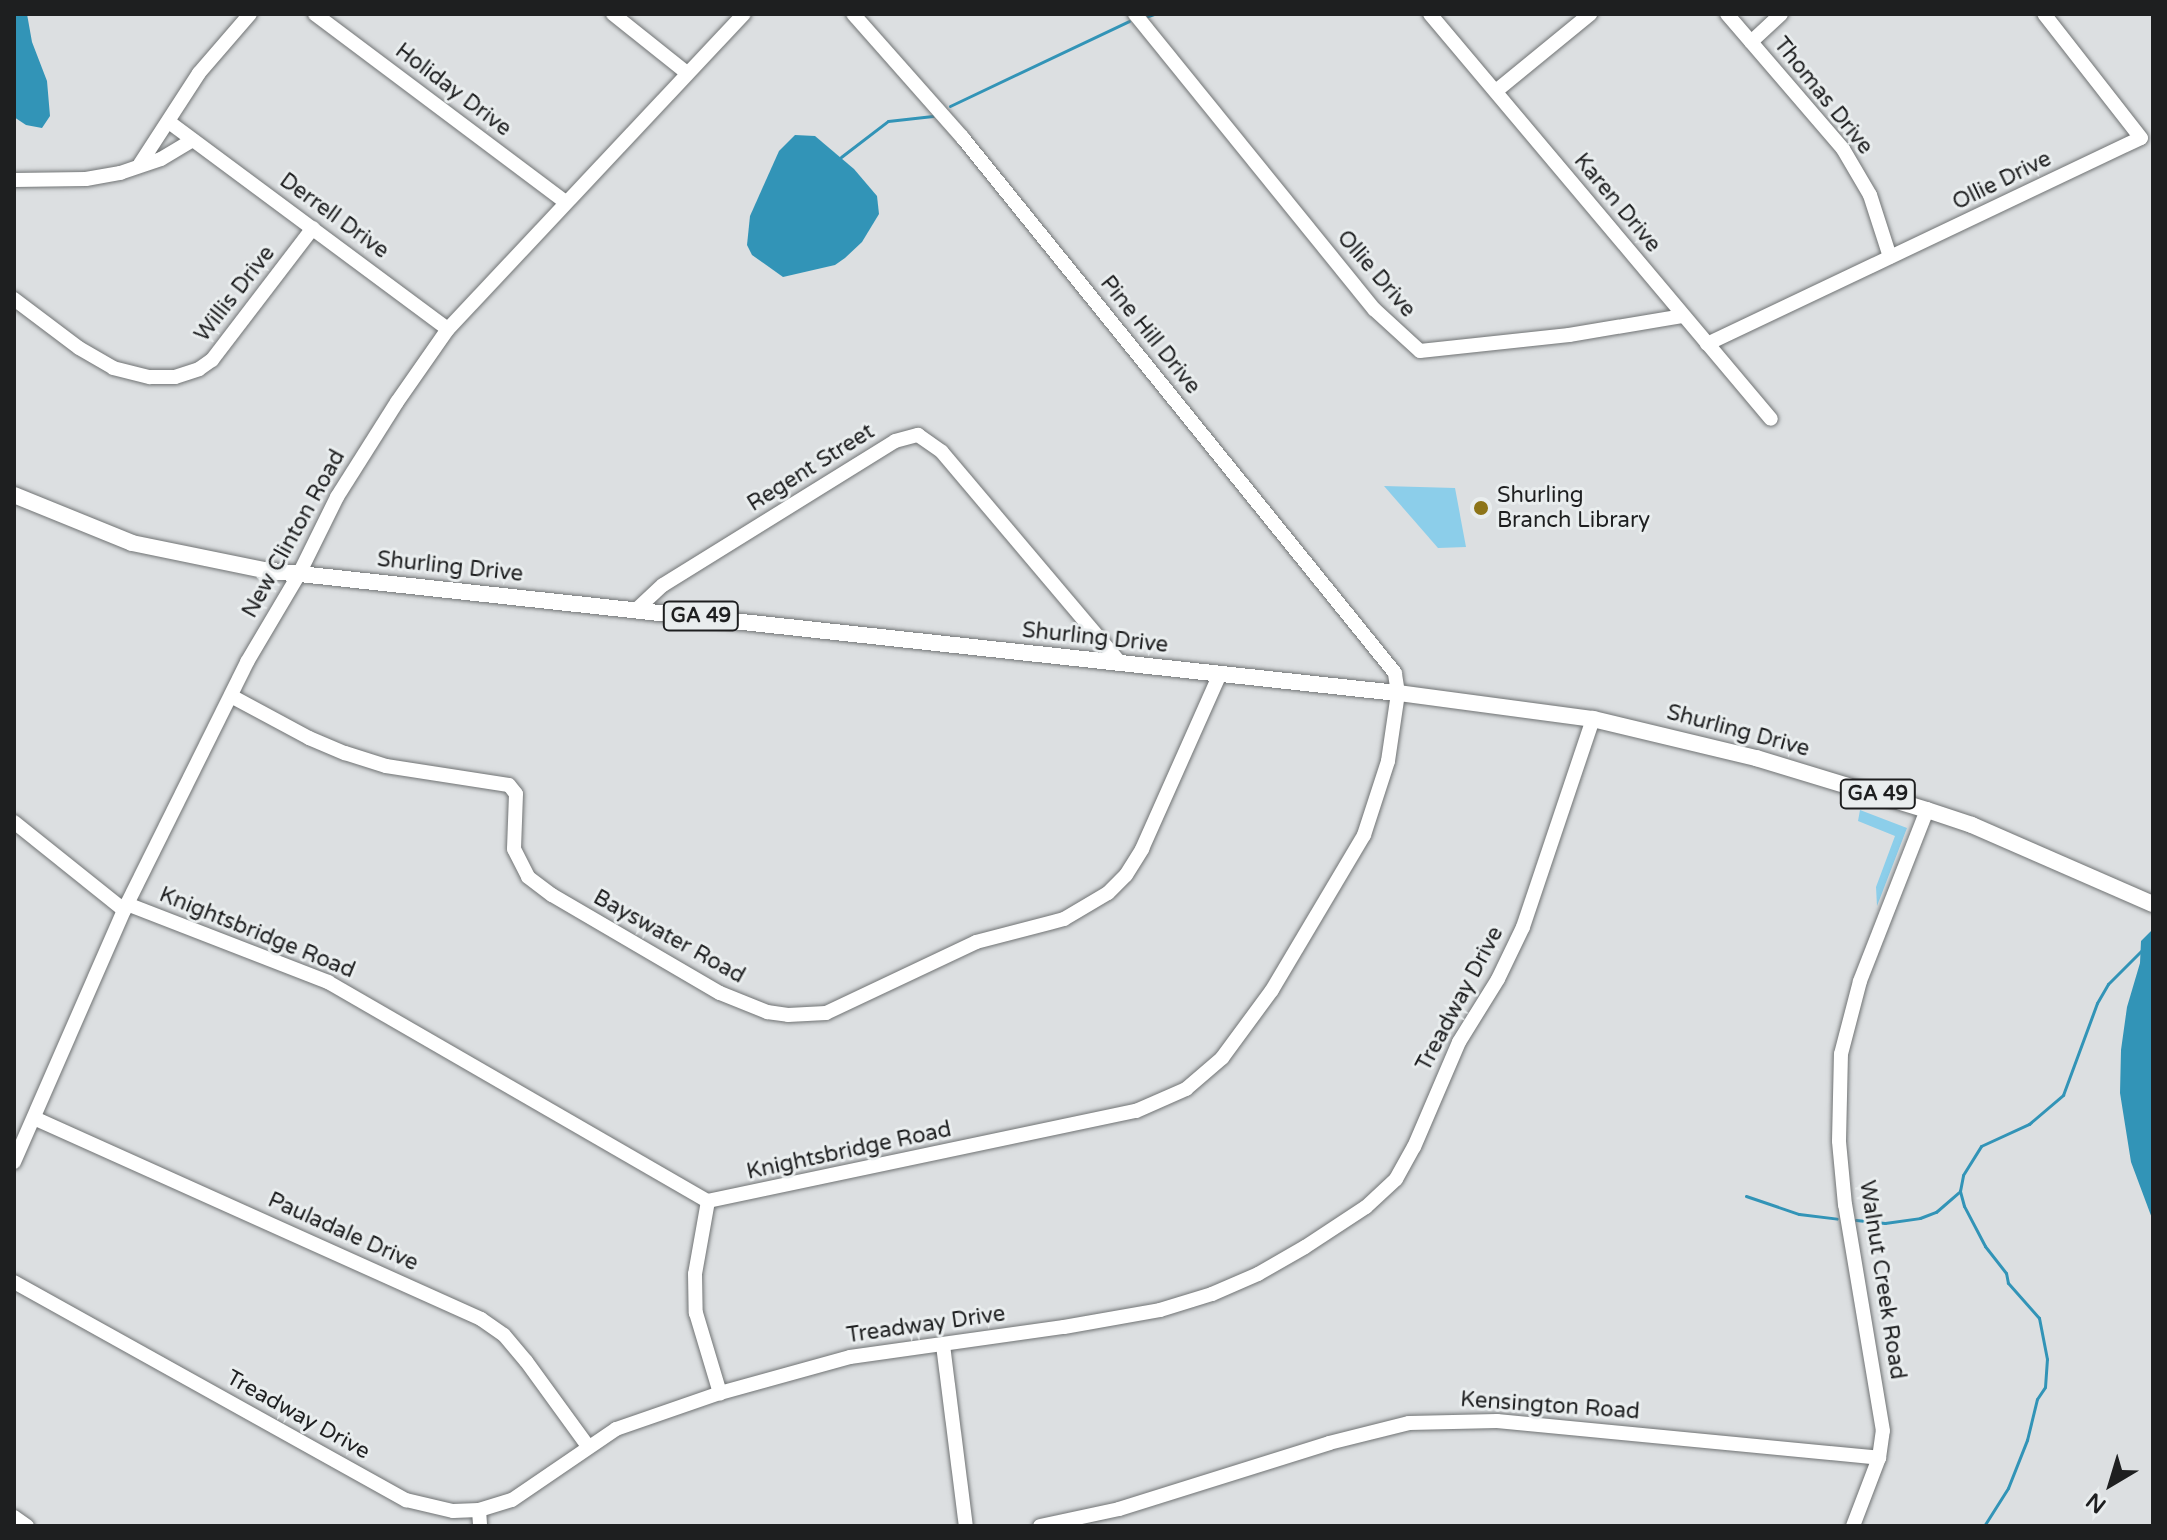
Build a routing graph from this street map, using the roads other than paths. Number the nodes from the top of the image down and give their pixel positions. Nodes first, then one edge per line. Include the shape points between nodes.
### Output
1 (250, 14) edge
2 (315, 14) edge
3 (613, 14) edge
4 (744, 14) edge
5 (853, 14) edge
6 (1135, 14) edge
7 (1430, 14) edge
8 (1590, 14) edge
9 (1727, 14) edge
10 (1781, 14) edge
11 (2044, 14) edge
12 (1751, 42) junction
13 (687, 73) junction
14 (1496, 91) junction
15 (169, 122) junction
16 (193, 140) junction
17 (140, 164) junction
18 (14, 180) edge
19 (565, 202) junction
20 (313, 228) junction
21 (1890, 257) junction
22 (14, 299) edge
23 (1683, 316) junction
24 (448, 329) junction
25 (1707, 344) junction
26 (1771, 419) dead end
27 (14, 495) edge
28 (299, 574) junction
29 (637, 609) junction
30 (1120, 663) junction
31 (1220, 674) junction
32 (1398, 693) junction
33 (231, 696) junction
34 (1593, 719) junction
35 (1927, 810) junction
36 (14, 822) edge
37 (2153, 904) edge
38 (126, 907) junction
39 (34, 1118) junction
40 (14, 1162) edge
41 (708, 1201) junction
42 (14, 1282) edge
43 (943, 1345) junction
44 (720, 1393) junction
45 (587, 1445) junction
46 (1879, 1458) junction
47 (479, 1510) junction
48 (14, 1517) edge
49 (27, 1526) edge
50 (480, 1526) edge
51 (966, 1526) edge
52 (1040, 1526) edge
53 (1853, 1526) edge

1 - 15 street via 199,73
2 - 19 street, Holiday Drive
3 - 13 street
4 - 13 street, New Clinton Road
5 - 32 street, Pine Hill Drive via 962,137 1376,646 1395,673
6 - 23 street, Ollie Drive via 1374,309 1420,351
7 - 14 street, Karen Drive
8 - 14 street
9 - 12 street, Thomas Drive
10 - 12 street
11 - 21 street, Ollie Drive via 2141,138
12 - 21 street, Thomas Drive via 1843,149 1870,195
13 - 19 street, New Clinton Road
14 - 23 street, Karen Drive
15 - 16 street, Derrell Drive
15 - 17 street
16 - 17 street via 161,159
16 - 20 street, Derrell Drive
17 - 18 street via 86,179
19 - 24 street, New Clinton Road
20 - 22 street, Willis Drive via 212,360 175,377 113,368
20 - 24 street, Derrell Drive
21 - 25 street, Ollie Drive
23 - 25 street, Karen Drive
24 - 28 street, New Clinton Road via 337,497
25 - 26 street, Karen Drive
27 - 28 main road, Shurling Drive / GA 49 via 132,543
28 - 29 main road, Shurling Drive / GA 49
28 - 33 street, New Clinton Road
29 - 30 main road, Shurling Drive / GA 49
29 - 30 street, Regent Street via 663,585 895,441 918,435 942,452
30 - 31 main road, Shurling Drive / GA 49
31 - 32 main road, Shurling Drive / GA 49
31 - 33 street, Bayswater Road via 1142,849 1108,893 1064,919 976,942 826,1013 788,1015 720,993 528,877 514,849 516,794 509,785 386,766 345,753
32 - 34 main road, Shurling Drive / GA 49
32 - 41 street, Knightsbridge Road via 1381,791 1352,857 1251,1023 1186,1089 1136,1111
33 - 38 street, New Clinton Road
34 - 35 main road, Shurling Drive / GA 49 via 1756,758
34 - 43 street, Treadway Drive via 1510,957 1459,1042 1406,1164 1382,1194 1305,1247 1212,1294 1160,1310
35 - 37 main road, Shurling Drive / GA 49
35 - 46 street, Walnut Creek Road via 1860,981 1841,1054 1839,1141 1845,1205 1883,1431
36 - 38 street, Knightsbridge Road
38 - 39 street, New Clinton Road
38 - 41 street, Knightsbridge Road via 328,982
39 - 40 street, New Clinton Road
39 - 45 street, Pauladale Drive via 481,1319 526,1361
41 - 44 street via 695,1274 696,1313
42 - 47 street, Treadway Drive via 406,1500 441,1510
43 - 44 street, Treadway Drive via 850,1357
43 - 51 street
44 - 45 street, Treadway Drive via 648,1415
45 - 47 street, Treadway Drive via 533,1489
46 - 52 street, Kensington Road via 1497,1421 1409,1423 1119,1509
46 - 53 street, Walnut Creek Road
47 - 50 street
48 - 49 street

